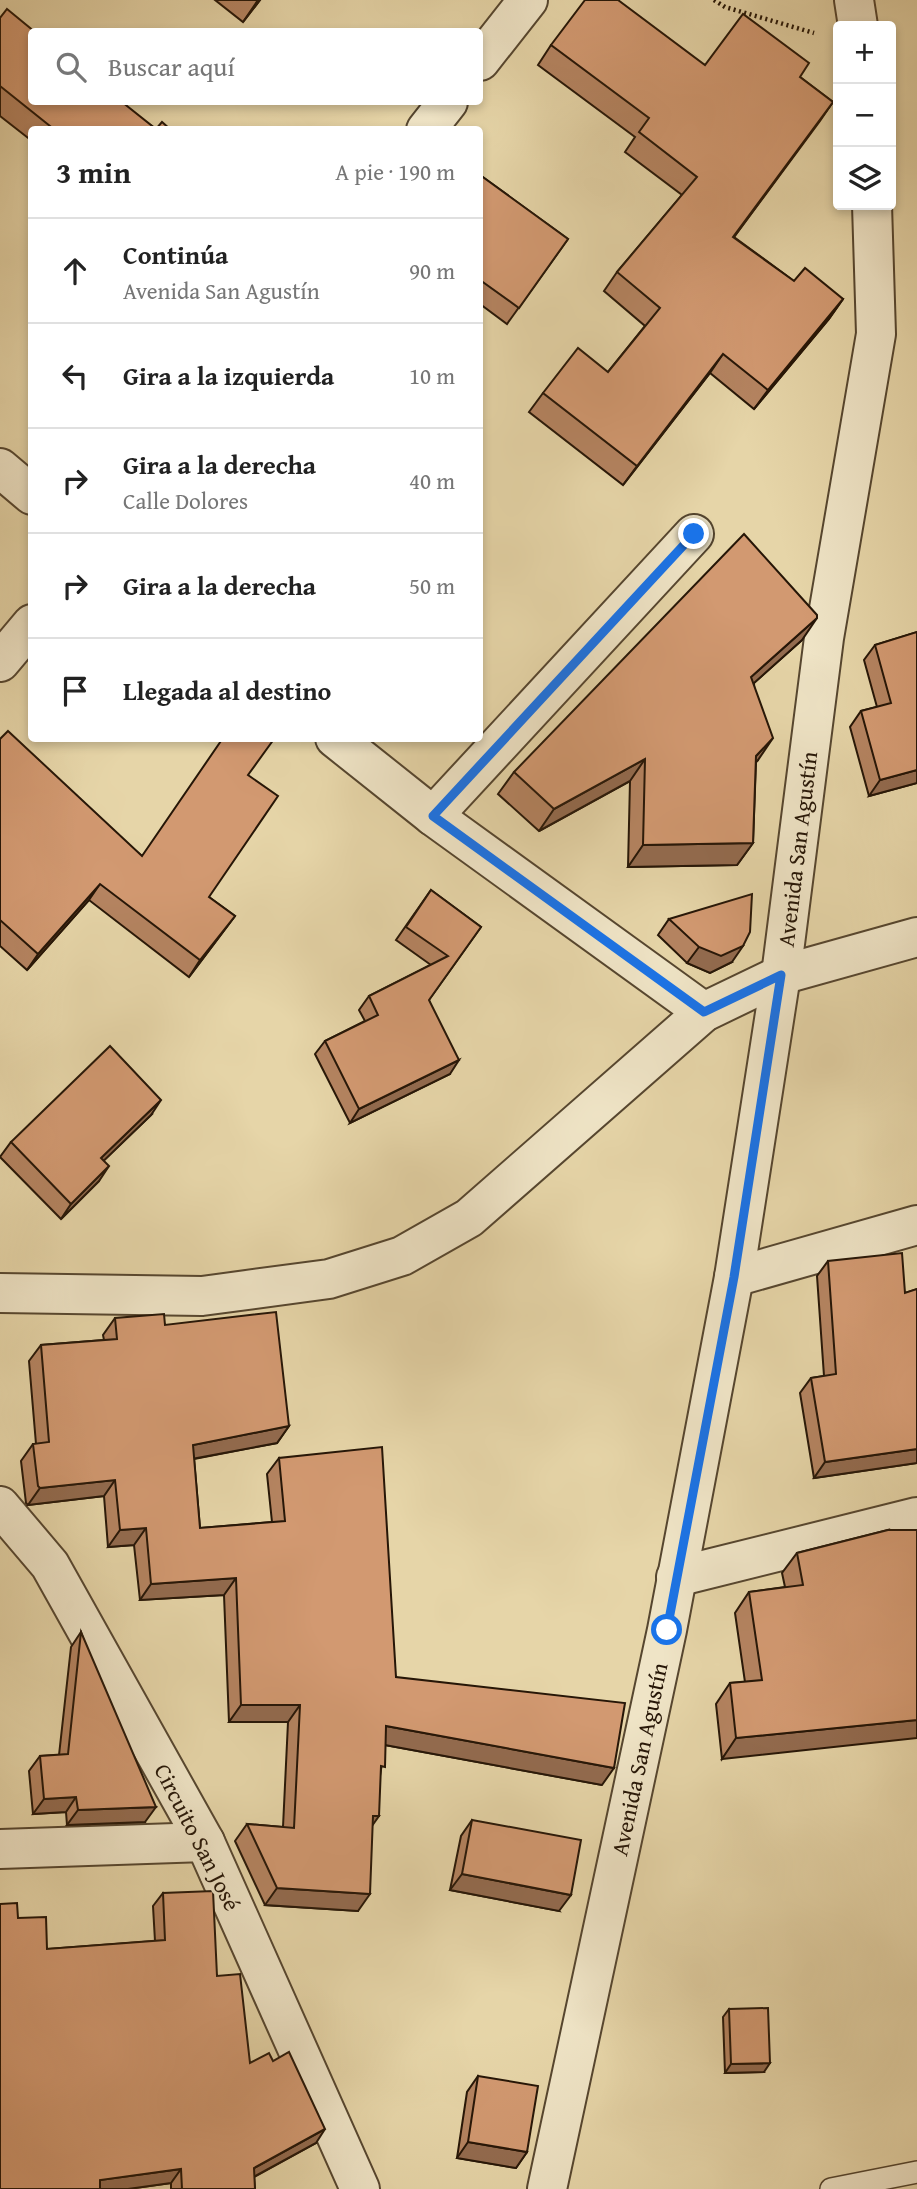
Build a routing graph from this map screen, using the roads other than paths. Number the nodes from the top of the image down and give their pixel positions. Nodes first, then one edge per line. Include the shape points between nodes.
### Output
1 (528, 0) edge
2 (854, 0) edge
3 (846, 21) edge
4 (483, 57) edge
5 (446, 105) edge
6 (429, 126) edge
7 (872, 210) edge
8 (0, 468) edge
9 (28, 492) edge
10 (694, 534) dead end
11 (28, 629) edge
12 (0, 662) edge
13 (340, 742) edge
14 (433, 816) junction
15 (917, 937) edge
16 (781, 975) junction
17 (704, 1012) junction
18 (917, 1225) edge
19 (734, 1277) junction
20 (0, 1293) edge
21 (0, 1506) edge
22 (917, 1517) edge
23 (676, 1577) junction
24 (205, 1842) junction
25 (0, 1849) edge
26 (917, 2172) edge
27 (360, 2189) edge
28 (547, 2189) edge
29 (831, 2189) edge

1 - 4 street
2 - 3 street
5 - 6 street
7 - 16 street, Avenida San Agustín via 876,334 824,638
8 - 9 street
10 - 14 street
11 - 12 street
13 - 14 street
14 - 17 street
15 - 16 street
16 - 17 street
16 - 19 street, Avenida San Agustín
17 - 20 street via 469,1218 402,1256 330,1279 202,1296
18 - 19 street
19 - 23 street, Avenida San Agustín
21 - 24 street, Circuito San José via 50,1565
22 - 23 street
23 - 28 street, Avenida San Agustín
24 - 25 street
24 - 27 street, Circuito San José
26 - 29 lane

